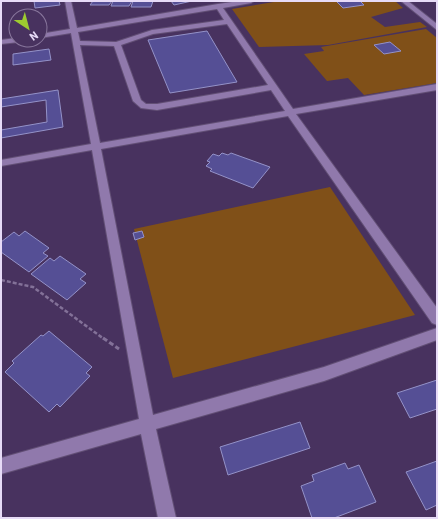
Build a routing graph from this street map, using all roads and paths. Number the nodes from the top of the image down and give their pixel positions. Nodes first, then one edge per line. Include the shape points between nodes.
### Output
1 (68, 1) edge
2 (251, 1) edge
3 (404, 1) edge
4 (218, 6) junction
5 (228, 22) junction
6 (437, 28) edge
7 (74, 30) junction
8 (48, 35) edge
9 (76, 44) junction
10 (117, 44) junction
11 (273, 87) junction
12 (437, 87) edge
13 (290, 113) junction
14 (96, 147) junction
15 (1, 163) edge
16 (1, 280) edge
17 (437, 319) edge
18 (437, 334) edge
19 (134, 360) junction
20 (146, 425) junction
21 (1, 466) edge
22 (167, 518) edge

1 - 7 street
2 - 4 street
3 - 6 street
4 - 5 street
4 - 7 street
5 - 10 street via 152,32
5 - 11 street
7 - 8 street
7 - 9 street
9 - 10 street
9 - 14 street
10 - 11 street via 137,101 144,106 157,107
11 - 13 street
12 - 13 street
13 - 14 street
13 - 17 street
14 - 15 street
14 - 19 street
16 - 19 path via 33,287
18 - 20 street via 324,374
19 - 20 street
20 - 21 street
20 - 22 street

